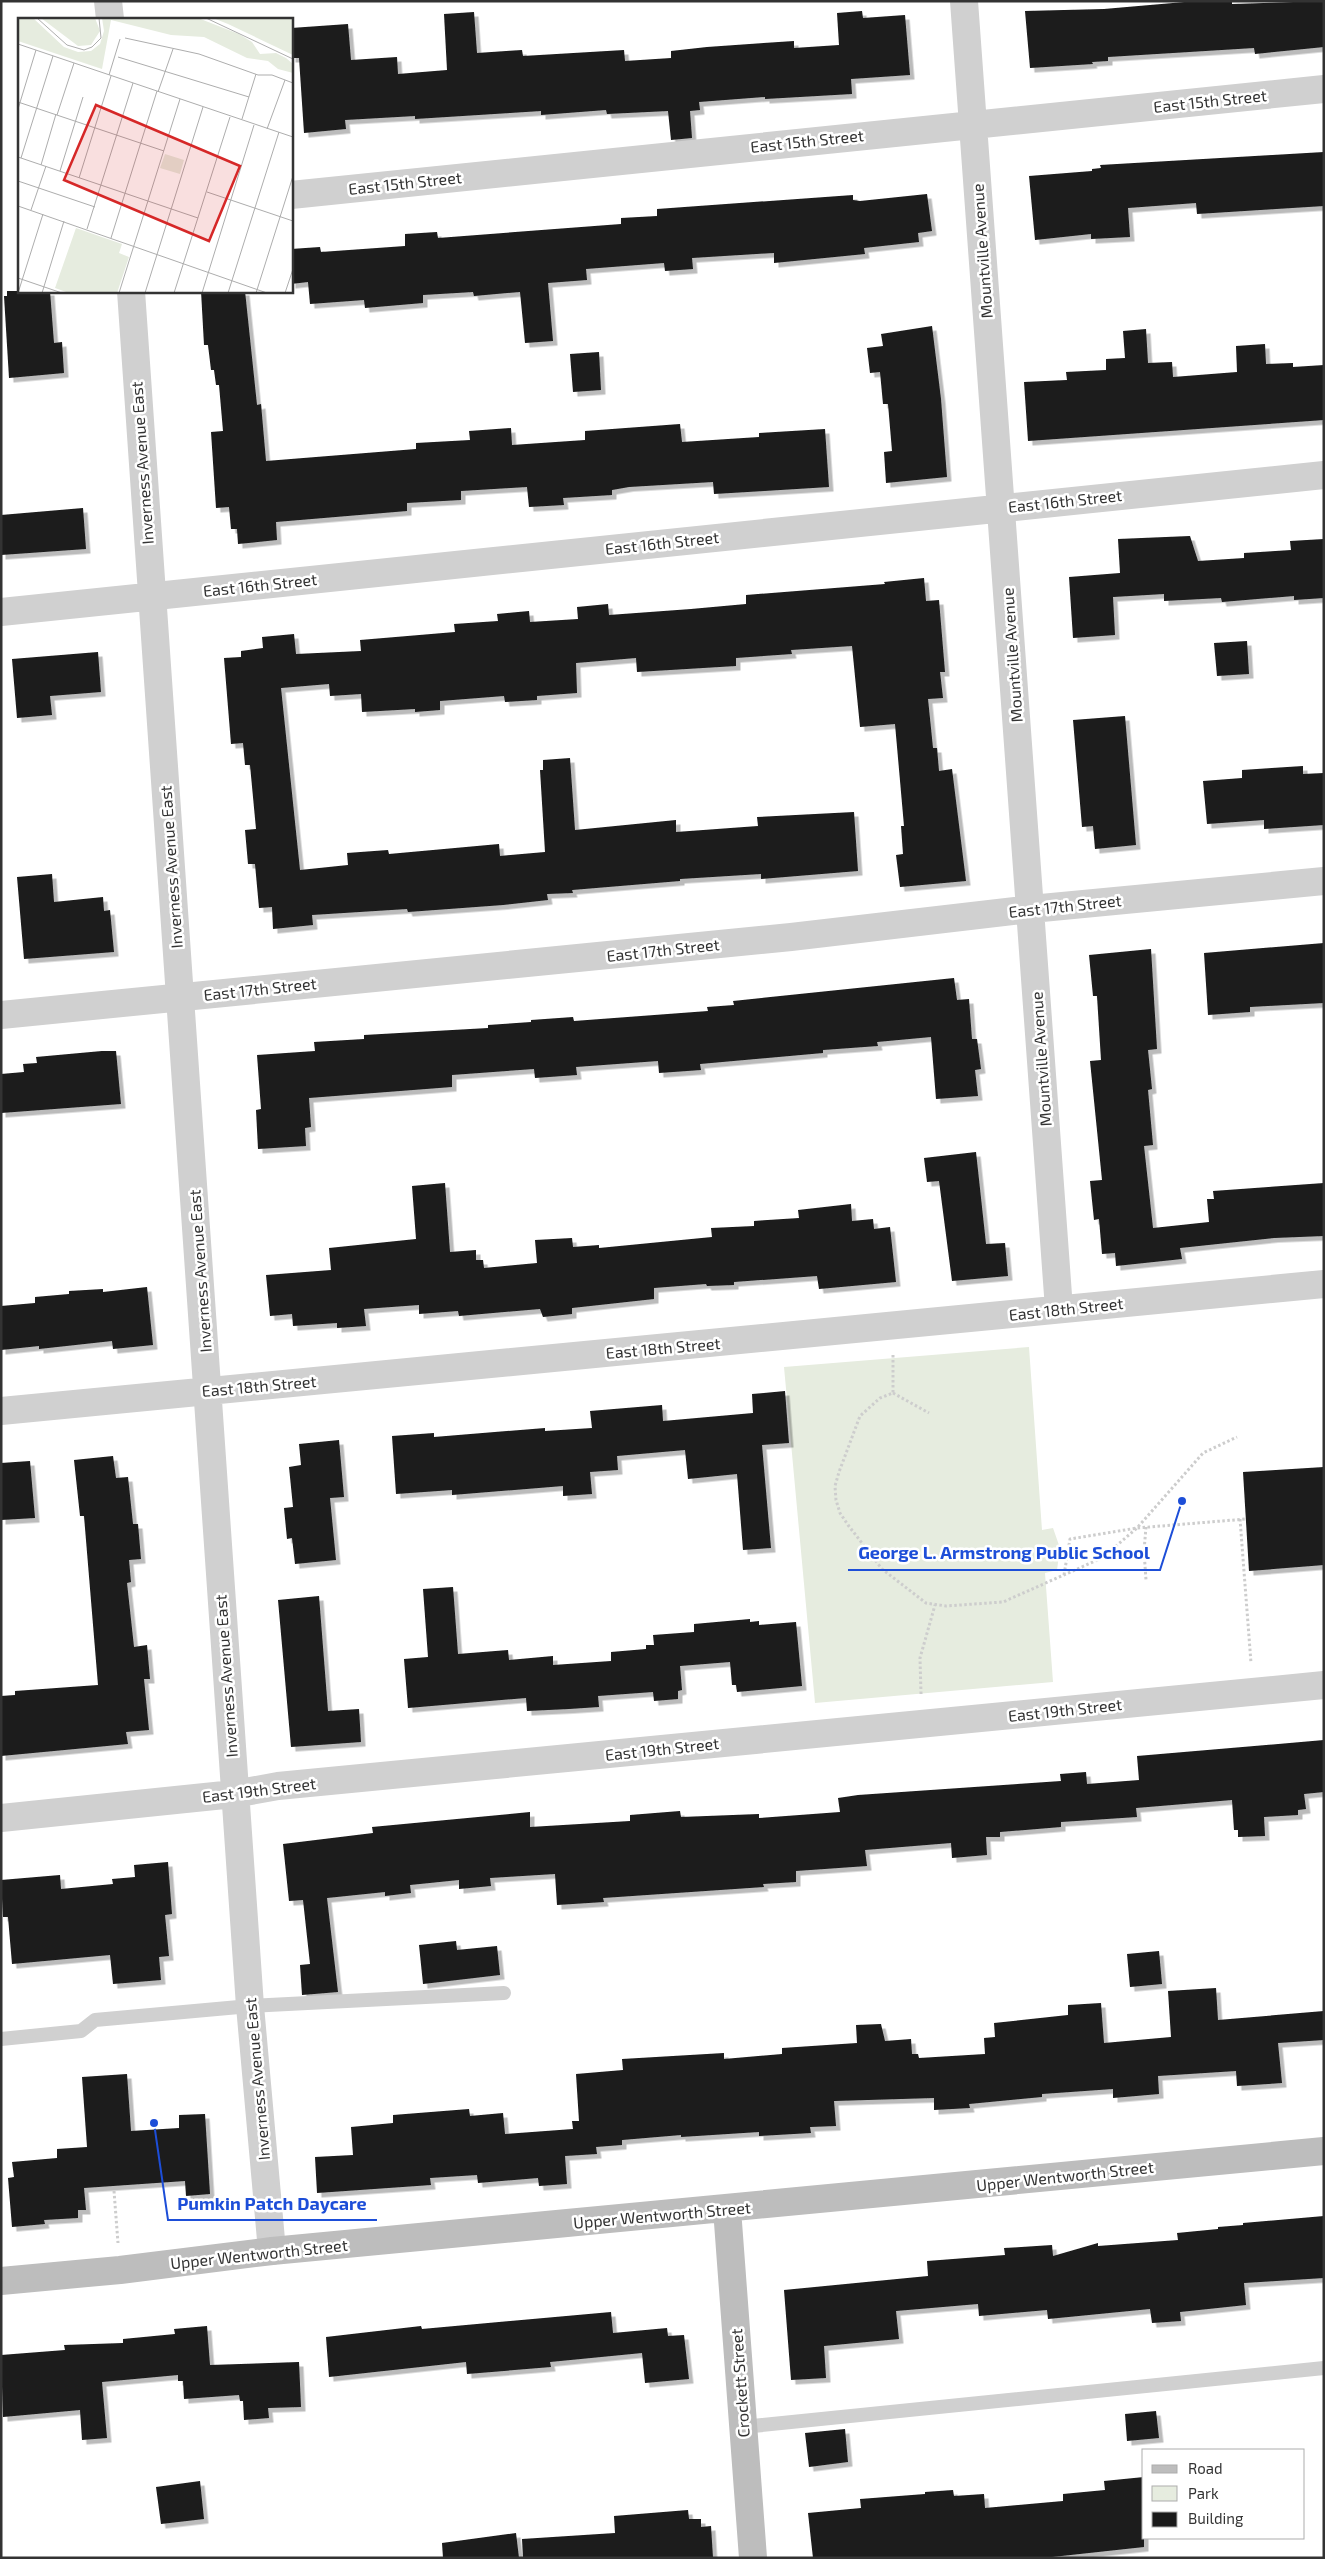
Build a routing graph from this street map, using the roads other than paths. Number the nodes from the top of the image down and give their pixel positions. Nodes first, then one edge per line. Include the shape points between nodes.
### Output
1 (108, 1) edge
2 (964, 1) edge
3 (110, 18) edge
4 (1324, 89) edge
5 (973, 124) junction
6 (292, 195) edge
7 (131, 292) edge
8 (1324, 475) edge
9 (1000, 508) junction
10 (153, 596) junction
11 (1, 612) edge
12 (1324, 881) edge
13 (1030, 908) junction
14 (180, 997) junction
15 (1, 1015) edge
16 (1324, 1284) edge
17 (1059, 1309) junction
18 (209, 1390) junction
19 (1, 1411) edge
20 (1324, 1685) edge
21 (234, 1794) junction
22 (1, 1818) edge
23 (504, 1993) dead end
24 (250, 2006) junction
25 (1, 2038) edge
26 (1324, 2150) edge
27 (727, 2209) junction
28 (272, 2251) junction
29 (1, 2281) edge
30 (1324, 2368) edge
31 (743, 2427) junction
32 (753, 2558) edge

1 - 3 street
2 - 5 street, Mountville Avenue
4 - 5 street, East 15th Street
5 - 6 street, East 15th Street
5 - 9 street, Mountville Avenue
7 - 10 street, Inverness Avenue East
8 - 9 street, East 16th Street
9 - 10 street, East 16th Street
9 - 13 street, Mountville Avenue
10 - 11 street, East 16th Street
10 - 14 street, Inverness Avenue East
12 - 13 street, East 17th Street
13 - 14 street, East 17th Street via 791,937
13 - 17 street, Mountville Avenue
14 - 15 street, East 17th Street
14 - 18 street, Inverness Avenue East
16 - 17 street, East 18th Street
17 - 18 street, East 18th Street
18 - 19 street, East 18th Street
18 - 21 street, Inverness Avenue East
20 - 21 street, East 19th Street via 263,1788
21 - 22 street, East 19th Street
21 - 24 street, Inverness Avenue East
23 - 24 lane
24 - 25 lane via 95,2020 81,2031
24 - 28 street, Inverness Avenue East
26 - 27 main road, Upper Wentworth Street
27 - 28 main road, Upper Wentworth Street
27 - 31 main road, Crockett Street
28 - 29 main road, Upper Wentworth Street
30 - 31 lane
31 - 32 main road, Crockett Street

